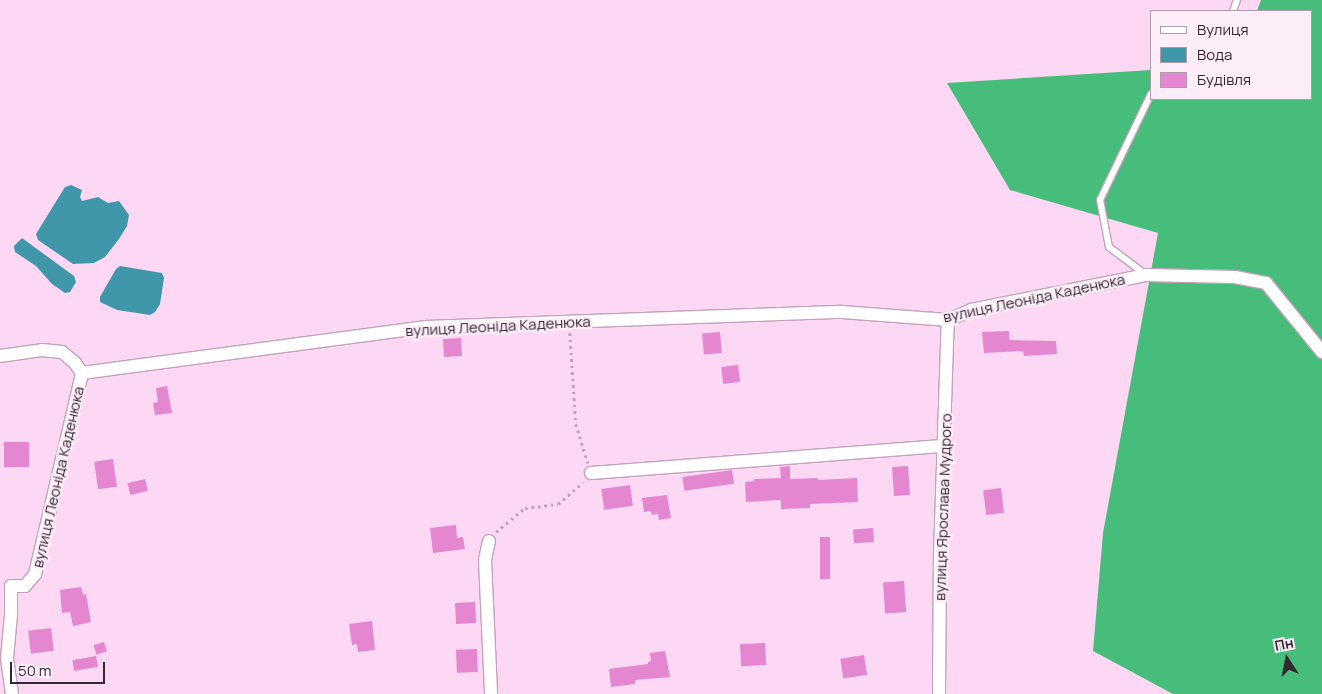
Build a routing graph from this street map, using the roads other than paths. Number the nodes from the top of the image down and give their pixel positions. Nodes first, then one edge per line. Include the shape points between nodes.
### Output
1 (1150, 96) edge
2 (1146, 275) junction
3 (948, 320) junction
4 (1322, 352) edge
5 (0, 356) edge
6 (82, 373) junction
7 (946, 446) junction
8 (591, 473) road end
9 (489, 541) road end
10 (6, 585) edge
11 (12, 694) edge
12 (491, 694) edge
13 (939, 694) edge

1 - 2 lane via 1100,200 1109,247
2 - 3 street, вулиця Леоніда Каденюка via 971,310
2 - 4 street, вулиця Леоніда Каденюка via 1234,277 1266,283
3 - 6 street, вулиця Леоніда Каденюка via 842,312 426,327
3 - 7 street, вулиця Ярослава Мудрого
5 - 6 street via 42,350 62,352 75,362
6 - 10 street, вулиця Леоніда Каденюка via 35,574 25,586
7 - 8 street
7 - 13 street, вулиця Ярослава Мудрого via 940,555
9 - 12 street via 485,560
10 - 11 street, вулиця Леоніда Каденюка via 11,615 7,658

